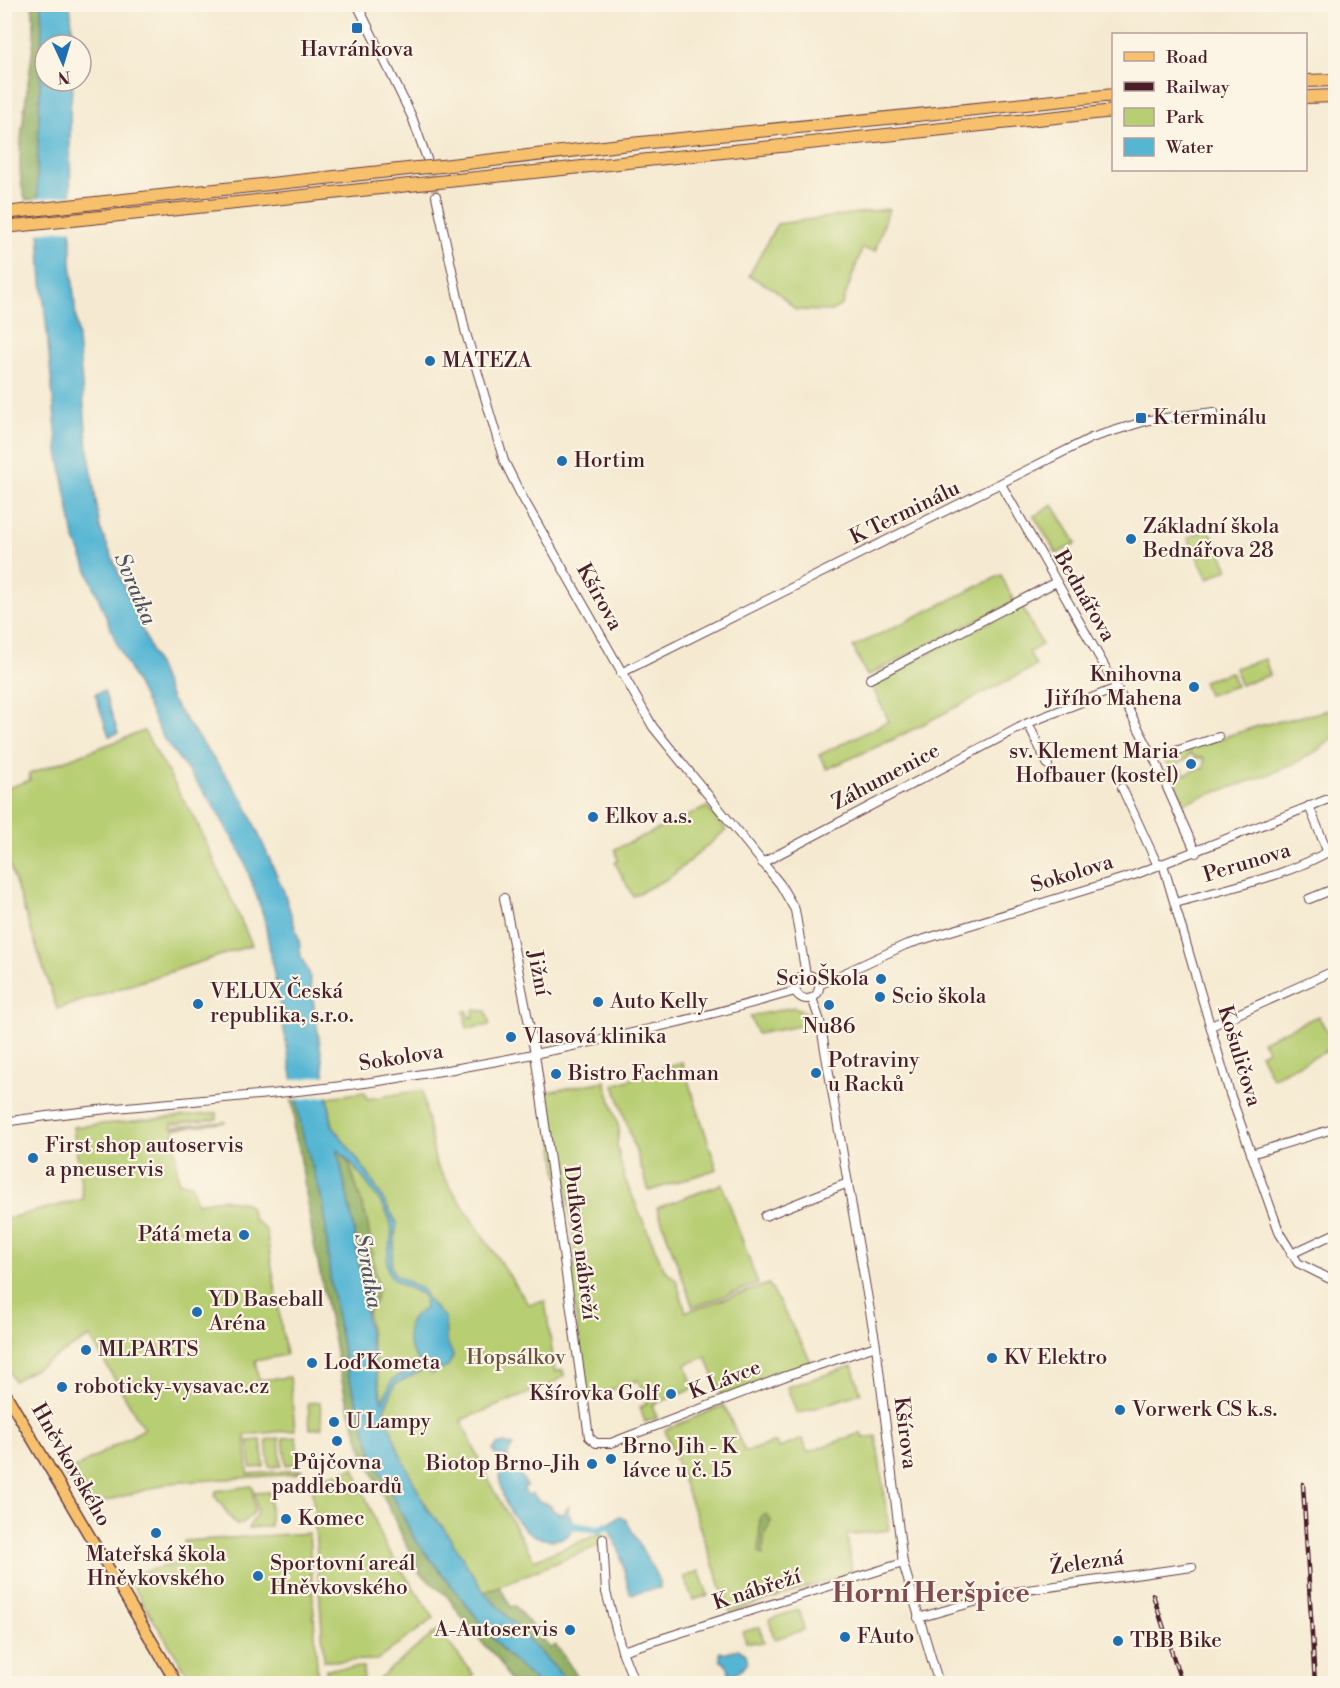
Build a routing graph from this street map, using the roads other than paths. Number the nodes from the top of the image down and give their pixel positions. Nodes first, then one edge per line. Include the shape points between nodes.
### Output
1 (357, 4) edge
2 (1335, 80) edge
3 (1307, 81) edge
4 (1112, 95) edge
5 (1335, 96) edge
6 (1307, 98) edge
7 (1112, 111) edge
8 (427, 159) tunnel mouth
9 (436, 196) tunnel mouth
10 (7, 212) edge
11 (8, 227) edge
12 (1214, 412) dead end
13 (1001, 484) junction
14 (1056, 582) junction
15 (621, 673) junction
16 (870, 679) dead end
17 (1117, 688) junction
18 (1028, 723) junction
19 (1219, 737) dead end
20 (1154, 758) junction
21 (1048, 765) dead end
22 (1122, 788) dead end
23 (1335, 796) edge
24 (1309, 806) junction
25 (1332, 850) edge
26 (1196, 852) junction
27 (762, 863) junction
28 (1160, 865) junction
29 (1335, 888) edge
30 (504, 898) dead end
31 (1309, 899) dead end
32 (1175, 903) junction
33 (1335, 970) edge
34 (806, 975) junction
35 (819, 985) junction
36 (795, 991) junction
37 (812, 998) junction
38 (1211, 1026) junction
39 (535, 1054) junction
40 (4, 1122) edge
41 (1335, 1128) edge
42 (1251, 1154) junction
43 (848, 1183) junction
44 (765, 1216) dead end
45 (1335, 1233) edge
46 (1291, 1254) junction
47 (1335, 1282) edge
48 (876, 1346) junction
49 (4, 1391) edge
50 (589, 1437) joint
51 (603, 1539) dead end
52 (903, 1563) junction
53 (1192, 1567) dead end
54 (918, 1618) junction
55 (622, 1652) junction
56 (177, 1683) edge
57 (635, 1683) edge
58 (939, 1683) edge

1 - 8 street via 412,117
2 - 3 highway
4 - 10 highway, bridge
5 - 6 highway
7 - 11 highway, bridge
9 - 15 street, Kšírova via 465,330 504,461
12 - 13 street, K Terminálu via 1170,416 1118,428
13 - 14 street, Bednářova
13 - 15 street, K Terminálu
14 - 16 street
14 - 17 street, Bednářova
15 - 27 street, Kšírova via 657,733
17 - 18 street, Záhumenice
17 - 20 street, Bednářova
18 - 21 street
18 - 27 street, Záhumenice
19 - 20 street
20 - 26 street, Bednářova
22 - 28 street
23 - 24 street, Sokolova
24 - 25 street, Perunova
24 - 26 street, Sokolova
25 - 32 street, Perunova via 1286,872
26 - 28 street, Sokolova
27 - 34 street, Kšírova via 795,910
28 - 32 street, Košuličova
28 - 35 street, Sokolova via 919,939
29 - 31 street
30 - 39 street, Jižní
32 - 38 street, Košuličova
33 - 38 street
34 - 35 street
34 - 36 street via 796,982
35 - 37 street
36 - 37 street via 801,998
36 - 39 street, Sokolova
37 - 43 street, Kšírova via 820,1022
38 - 42 street, Košuličova
39 - 40 street, Sokolova via 342,1085
39 - 50 street, Dufkovo nábřeží
41 - 42 street
42 - 46 street, Košuličova
43 - 44 street
43 - 48 street, Kšírova
45 - 46 street
46 - 47 street, Košuličova via 1309,1270
48 - 50 street, K Lávce via 611,1443 596,1443
48 - 52 street, Kšírova
49 - 56 main road, Hněvkovského
51 - 55 street via 606,1593
52 - 54 street, Kšírova
52 - 55 street, K nábřeží
53 - 54 street, Železná via 1006,1593
54 - 58 street, Kšírova
55 - 57 street

